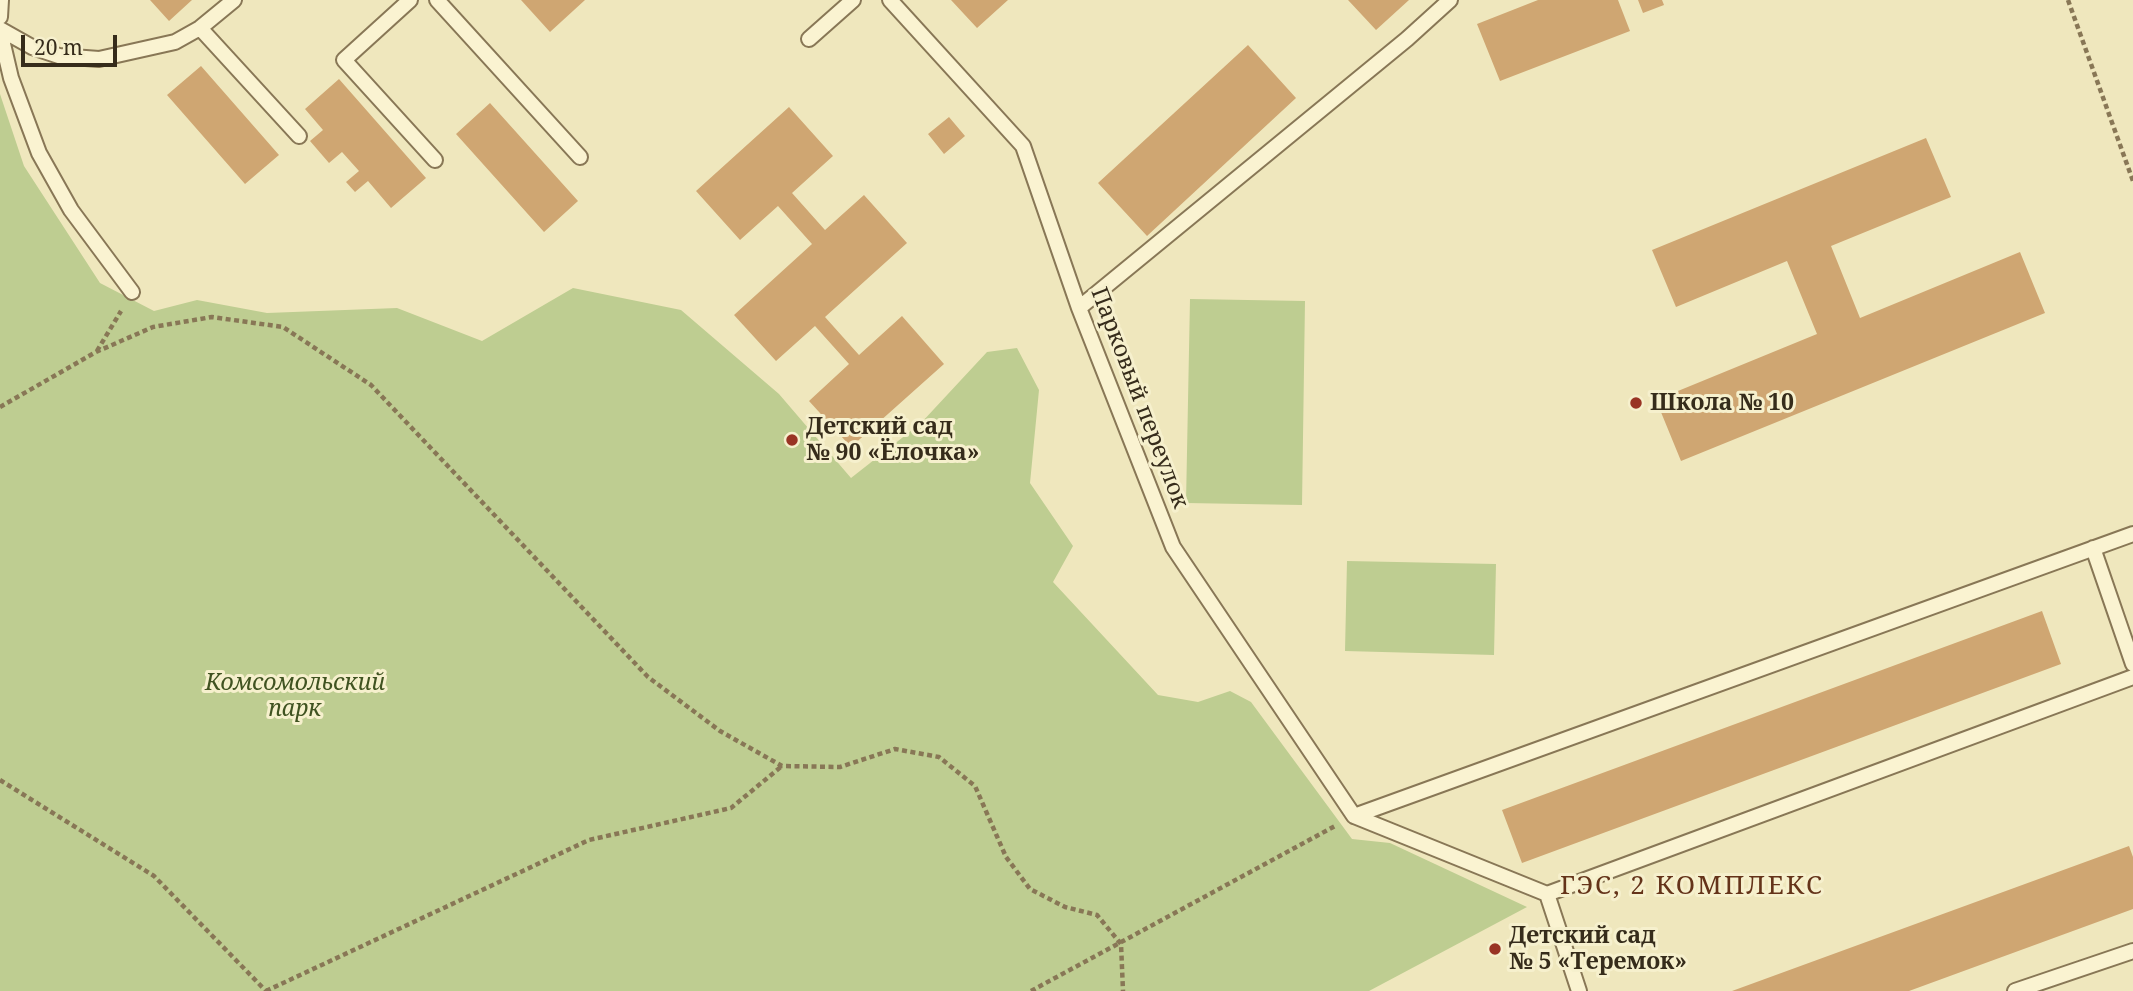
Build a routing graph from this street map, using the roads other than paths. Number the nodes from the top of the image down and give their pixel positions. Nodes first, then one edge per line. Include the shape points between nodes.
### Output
1 (1, 0) edge
2 (234, 0) edge
3 (410, 0) edge
4 (437, 0) edge
5 (853, 0) edge
6 (890, 0) edge
7 (1450, 0) edge
8 (0, 18) edge
9 (200, 28) junction
10 (0, 30) edge
11 (809, 39) dead end
12 (299, 136) dead end
13 (580, 157) dead end
14 (435, 160) dead end
15 (132, 292) road end
16 (1079, 308) junction
17 (2133, 534) edge
18 (2093, 548) junction
19 (2133, 664) edge
20 (2133, 677) edge
21 (1354, 816) junction
22 (1547, 894) junction
23 (2133, 951) edge
24 (1578, 991) edge
25 (2015, 991) edge

1 - 8 lane
2 - 9 lane
3 - 14 lane via 344,60
4 - 13 lane
5 - 11 lane
6 - 16 lane, Парковый переулок via 1023,146
7 - 16 lane
9 - 10 lane via 175,42 99,59 59,56
9 - 12 lane
10 - 15 lane via 11,78 39,153 71,210
16 - 21 lane, Парковый переулок via 1173,547
17 - 18 lane
18 - 19 lane
18 - 21 lane
20 - 22 lane
21 - 22 lane
22 - 24 lane
23 - 25 lane

